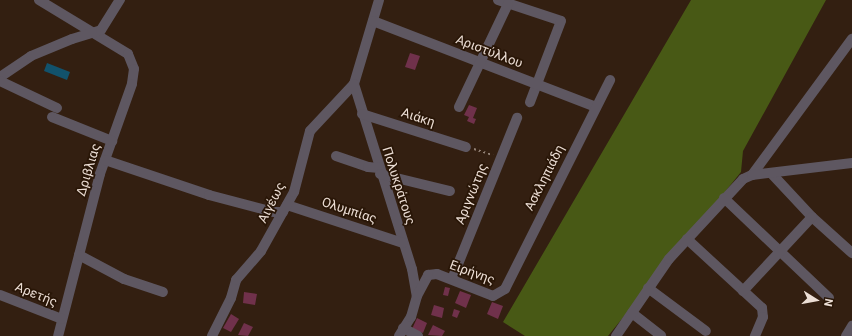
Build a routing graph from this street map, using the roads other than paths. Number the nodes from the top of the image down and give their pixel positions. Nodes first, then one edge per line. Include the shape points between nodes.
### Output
1 (39, 0) edge
2 (120, 0) edge
3 (379, 0) edge
4 (498, 0) edge
5 (508, 4) junction
6 (373, 21) junction
7 (92, 34) junction
8 (852, 39) edge
9 (481, 63) junction
10 (0, 77) edge
11 (610, 80) dead end
12 (0, 81) edge
13 (354, 84) junction
14 (537, 84) junction
15 (530, 102) dead end
16 (459, 107) dead end
17 (596, 107) junction
18 (362, 114) junction
19 (517, 118) dead end
20 (112, 141) junction
21 (466, 147) road end
22 (336, 156) dead end
23 (105, 160) junction
24 (852, 163) edge
25 (379, 171) junction
26 (770, 173) junction
27 (752, 175) junction
28 (450, 191) dead end
29 (724, 198) junction
30 (285, 208) junction
31 (812, 217) junction
32 (687, 239) junction
33 (403, 243) junction
34 (779, 252) junction
35 (852, 253) edge
36 (79, 255) junction
37 (452, 279) junction
38 (505, 288) joint
39 (648, 288) junction
40 (743, 290) junction
41 (163, 292) dead end
42 (0, 295) edge
43 (417, 296) junction
44 (829, 298) dead end
45 (632, 313) junction
46 (62, 320) junction
47 (852, 326) edge
48 (706, 331) dead end
49 (401, 332) edge
50 (58, 336) edge
51 (212, 336) edge
52 (418, 336) edge
53 (616, 336) edge
54 (661, 336) edge
55 (755, 336) edge
56 (846, 336) edge

1 - 7 street, Δριβλιας
2 - 7 street via 104,27
3 - 6 street
4 - 5 street
5 - 9 street
5 - 14 street via 561,21
6 - 9 street, Αριστύλλου
6 - 13 street
7 - 10 street via 72,39 31,56
7 - 20 street, Δριβλιας via 128,54 134,65 132,84
8 - 27 street
9 - 14 street, Αριστύλλου
9 - 16 street
11 - 17 street, Ασκληπιάδη
12 - 20 street
13 - 18 street, Πολυκράτους
13 - 30 street, Αιγέως via 310,131 296,187
14 - 15 street
14 - 17 street, Αριστύλλου
17 - 38 street, Ασκληπιάδη
18 - 21 street, Αιάκη
18 - 25 street, Πολυκράτους
19 - 37 street, Αριγνώτης
20 - 23 street, Δριβλιας
22 - 25 street
23 - 30 street, Ολυμπίας via 209,195 274,212
23 - 36 street, Δριβλιας
24 - 26 street
25 - 28 street
25 - 33 street, Πολυκράτους
26 - 27 street
26 - 31 street
27 - 29 street via 743,179
29 - 32 street
29 - 34 street
30 - 33 street, Ολυμπίας
30 - 51 street, Αιγέως via 261,251 236,280 231,298
31 - 34 street
31 - 35 street
32 - 39 street
32 - 40 street
33 - 43 street, Πολυκράτους
34 - 40 street
34 - 44 street
36 - 41 street via 124,279
36 - 46 street, Δριβλιας
37 - 38 street, Ειρήνης via 493,296
37 - 43 street, Ειρήνης via 437,274 428,275
39 - 45 street
39 - 48 street
40 - 55 street via 764,313
42 - 46 street, Αρετής
43 - 49 street via 413,312
45 - 53 street
45 - 54 street
46 - 50 street, Δριβλιας
47 - 56 street
49 - 52 street

